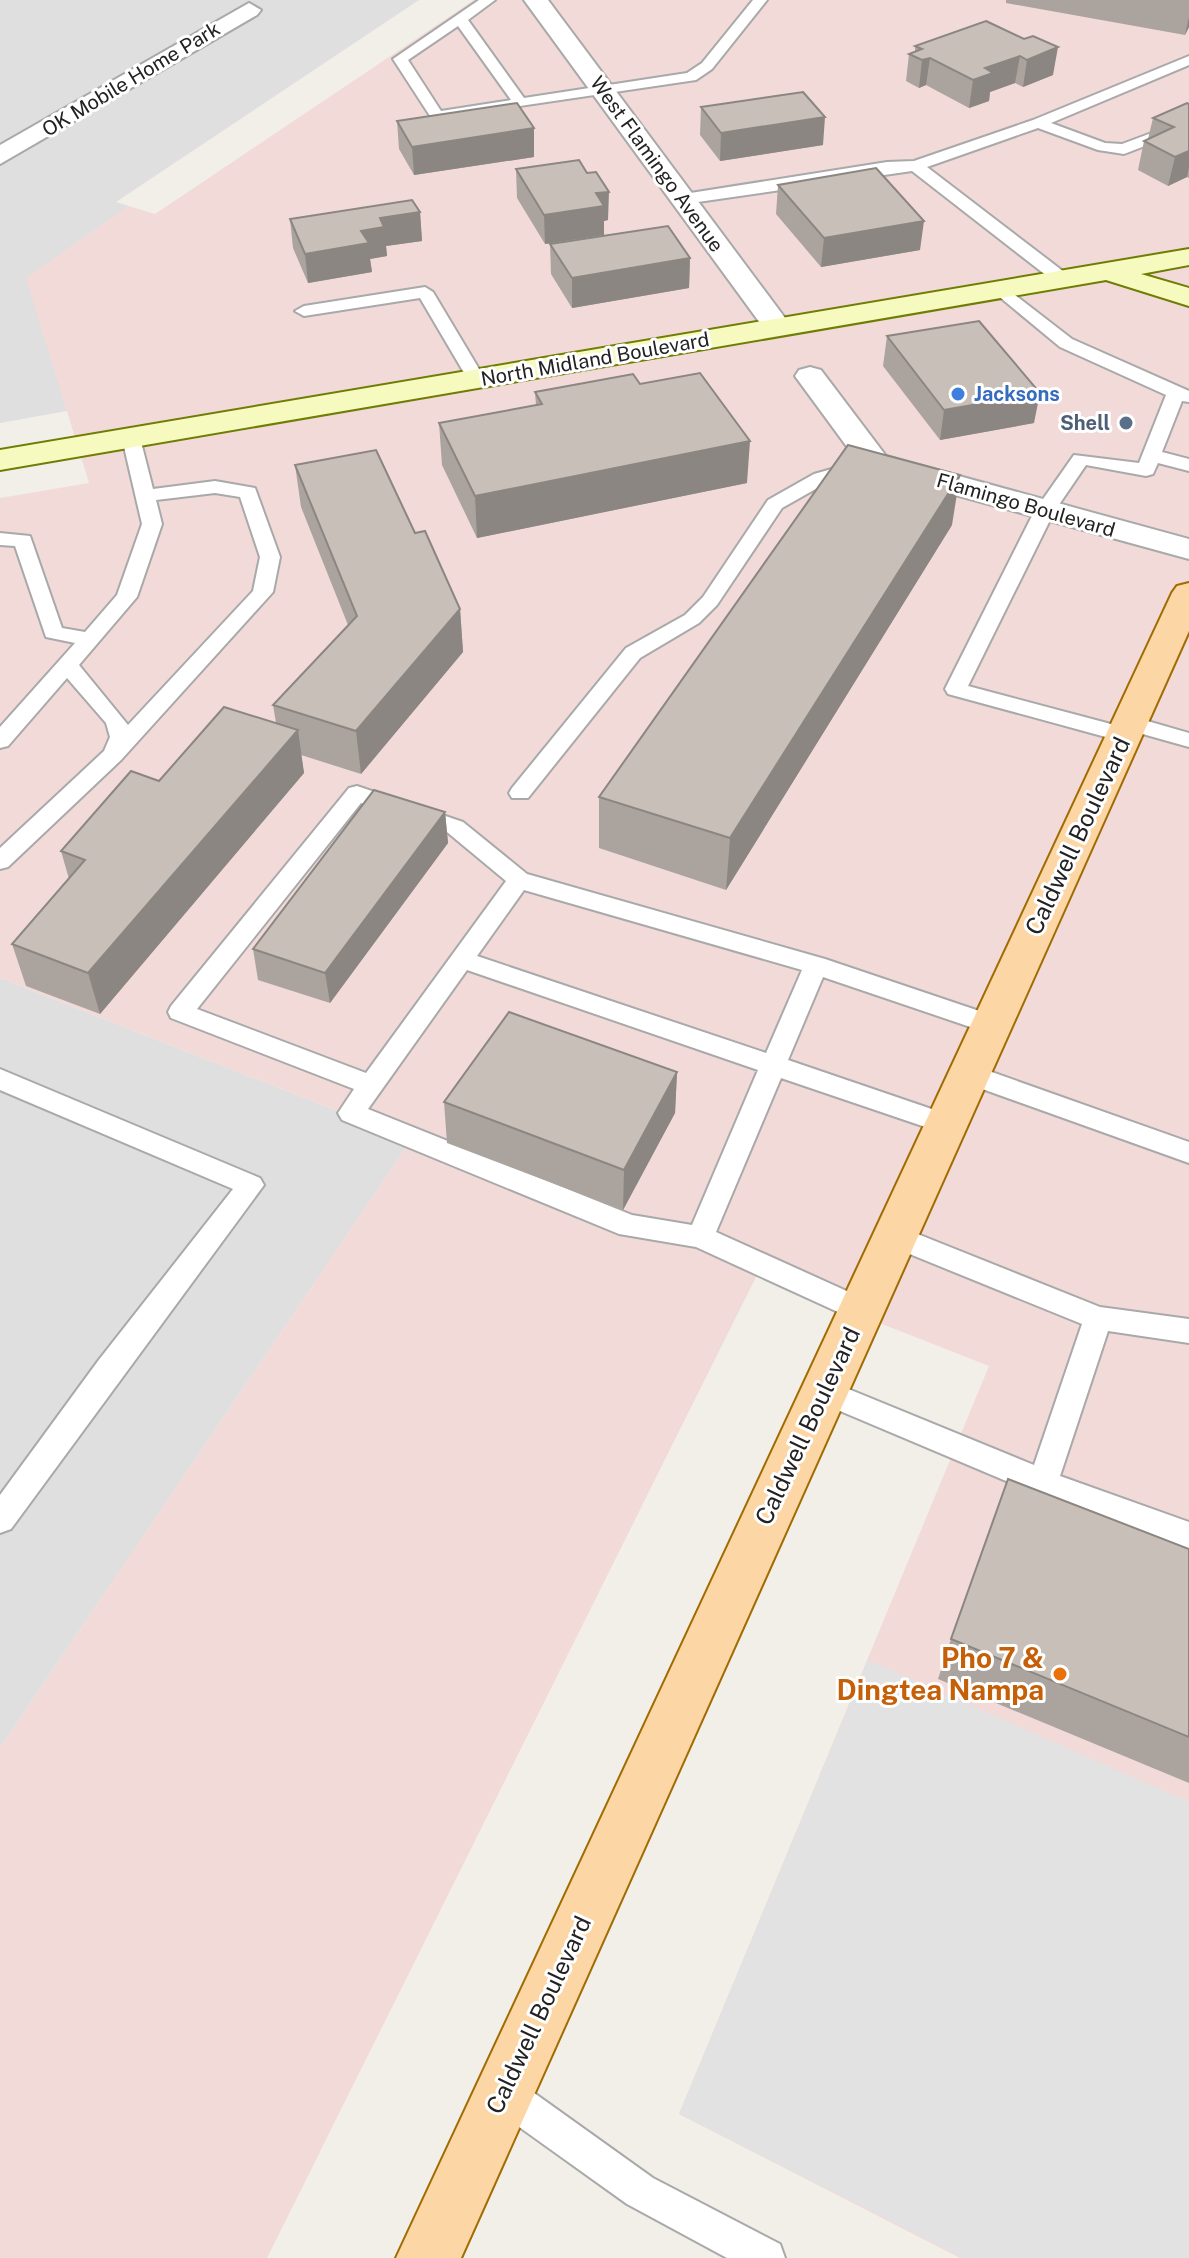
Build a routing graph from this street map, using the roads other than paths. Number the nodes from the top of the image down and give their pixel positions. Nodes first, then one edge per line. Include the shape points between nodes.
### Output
1 (488, 0) edge
2 (536, 0) edge
3 (760, 0) edge
4 (249, 10) dead end
5 (459, 18) junction
6 (1189, 60) edge
7 (605, 92) junction
8 (521, 104) junction
9 (1038, 123) junction
10 (1189, 124) edge
11 (5, 149) edge
12 (916, 166) junction
13 (684, 199) junction
14 (1189, 257) edge
15 (1104, 272) junction
16 (1062, 279) junction
17 (1002, 290) junction
18 (1189, 297) edge
19 (304, 311) dead end
20 (778, 328) junction
21 (810, 376) dead end
22 (476, 379) junction
23 (1183, 395) edge
24 (131, 438) junction
25 (1151, 455) junction
26 (0, 460) edge
27 (875, 463) junction
28 (1189, 465) edge
29 (146, 496) junction
30 (1044, 512) junction
31 (0, 539) edge
32 (1189, 549) edge
33 (1189, 593) edge
34 (90, 639) junction
35 (68, 666) junction
36 (1127, 729) junction
37 (2, 737) edge
38 (1189, 740) edge
39 (113, 755) junction
40 (520, 793) dead end
41 (0, 861) edge
42 (519, 880) junction
43 (463, 960) junction
44 (816, 965) junction
45 (991, 1025) junction
46 (776, 1065) junction
47 (969, 1074) junction
48 (0, 1079) edge
49 (370, 1085) junction
50 (946, 1124) junction
51 (1189, 1153) edge
52 (895, 1236) junction
53 (700, 1237) junction
54 (861, 1310) junction
55 (1098, 1318) junction
56 (1189, 1331) edge
57 (824, 1391) junction
58 (1043, 1483) junction
59 (0, 1519) edge
60 (1189, 1536) edge
61 (503, 2093) junction
62 (428, 2258) edge
63 (766, 2258) edge

1 - 5 lane
2 - 7 street, West Flamingo Avenue
3 - 7 lane via 707,66 691,77
4 - 11 street, OK Mobile Home Park
5 - 8 lane
5 - 8 lane via 400,59 437,116
6 - 9 lane
7 - 8 lane
7 - 13 street, West Flamingo Avenue
9 - 10 lane via 1103,147 1124,149
9 - 12 lane
12 - 13 lane
12 - 16 lane
13 - 20 street, West Flamingo Avenue
14 - 15 main road, North Midland Boulevard
15 - 16 main road, North Midland Boulevard
15 - 18 main road
16 - 17 main road, North Midland Boulevard
17 - 20 main road, North Midland Boulevard
17 - 23 lane via 1066,343
19 - 22 lane via 425,292
20 - 22 main road, North Midland Boulevard
21 - 27 street
22 - 24 main road, North Midland Boulevard
23 - 25 lane
24 - 26 main road, North Midland Boulevard
24 - 29 lane
25 - 28 lane
25 - 30 lane via 1146,470 1081,459
27 - 30 street, Flamingo Boulevard
27 - 40 lane via 821,478 775,504 710,601 692,619 633,653
29 - 34 lane via 152,524 127,597
29 - 39 lane via 215,487 248,492 270,557 263,592
30 - 32 street, Flamingo Boulevard
30 - 36 lane via 956,689
31 - 34 lane via 23,540 53,633
33 - 36 main road, Caldwell Boulevard
34 - 35 lane
35 - 37 lane
35 - 39 lane via 116,721 121,737
36 - 38 lane
36 - 45 main road, Caldwell Boulevard
39 - 41 lane
42 - 43 lane
42 - 44 lane
42 - 49 lane via 455,827 357,793 180,1012
43 - 46 lane
43 - 49 lane
44 - 45 lane
44 - 46 lane
45 - 47 main road, Caldwell Boulevard
46 - 50 lane
46 - 53 lane
47 - 50 main road, Caldwell Boulevard
47 - 51 lane
48 - 59 lane via 251,1185
49 - 53 lane via 351,1113 629,1226
50 - 52 main road, Caldwell Boulevard
52 - 54 main road, Caldwell Boulevard
52 - 55 lane
53 - 54 lane
54 - 57 main road, Caldwell Boulevard
55 - 56 lane
55 - 58 lane
57 - 58 lane
57 - 61 main road, Caldwell Boulevard
58 - 60 lane
61 - 62 main road, Caldwell Boulevard
61 - 63 lane via 640,2191

